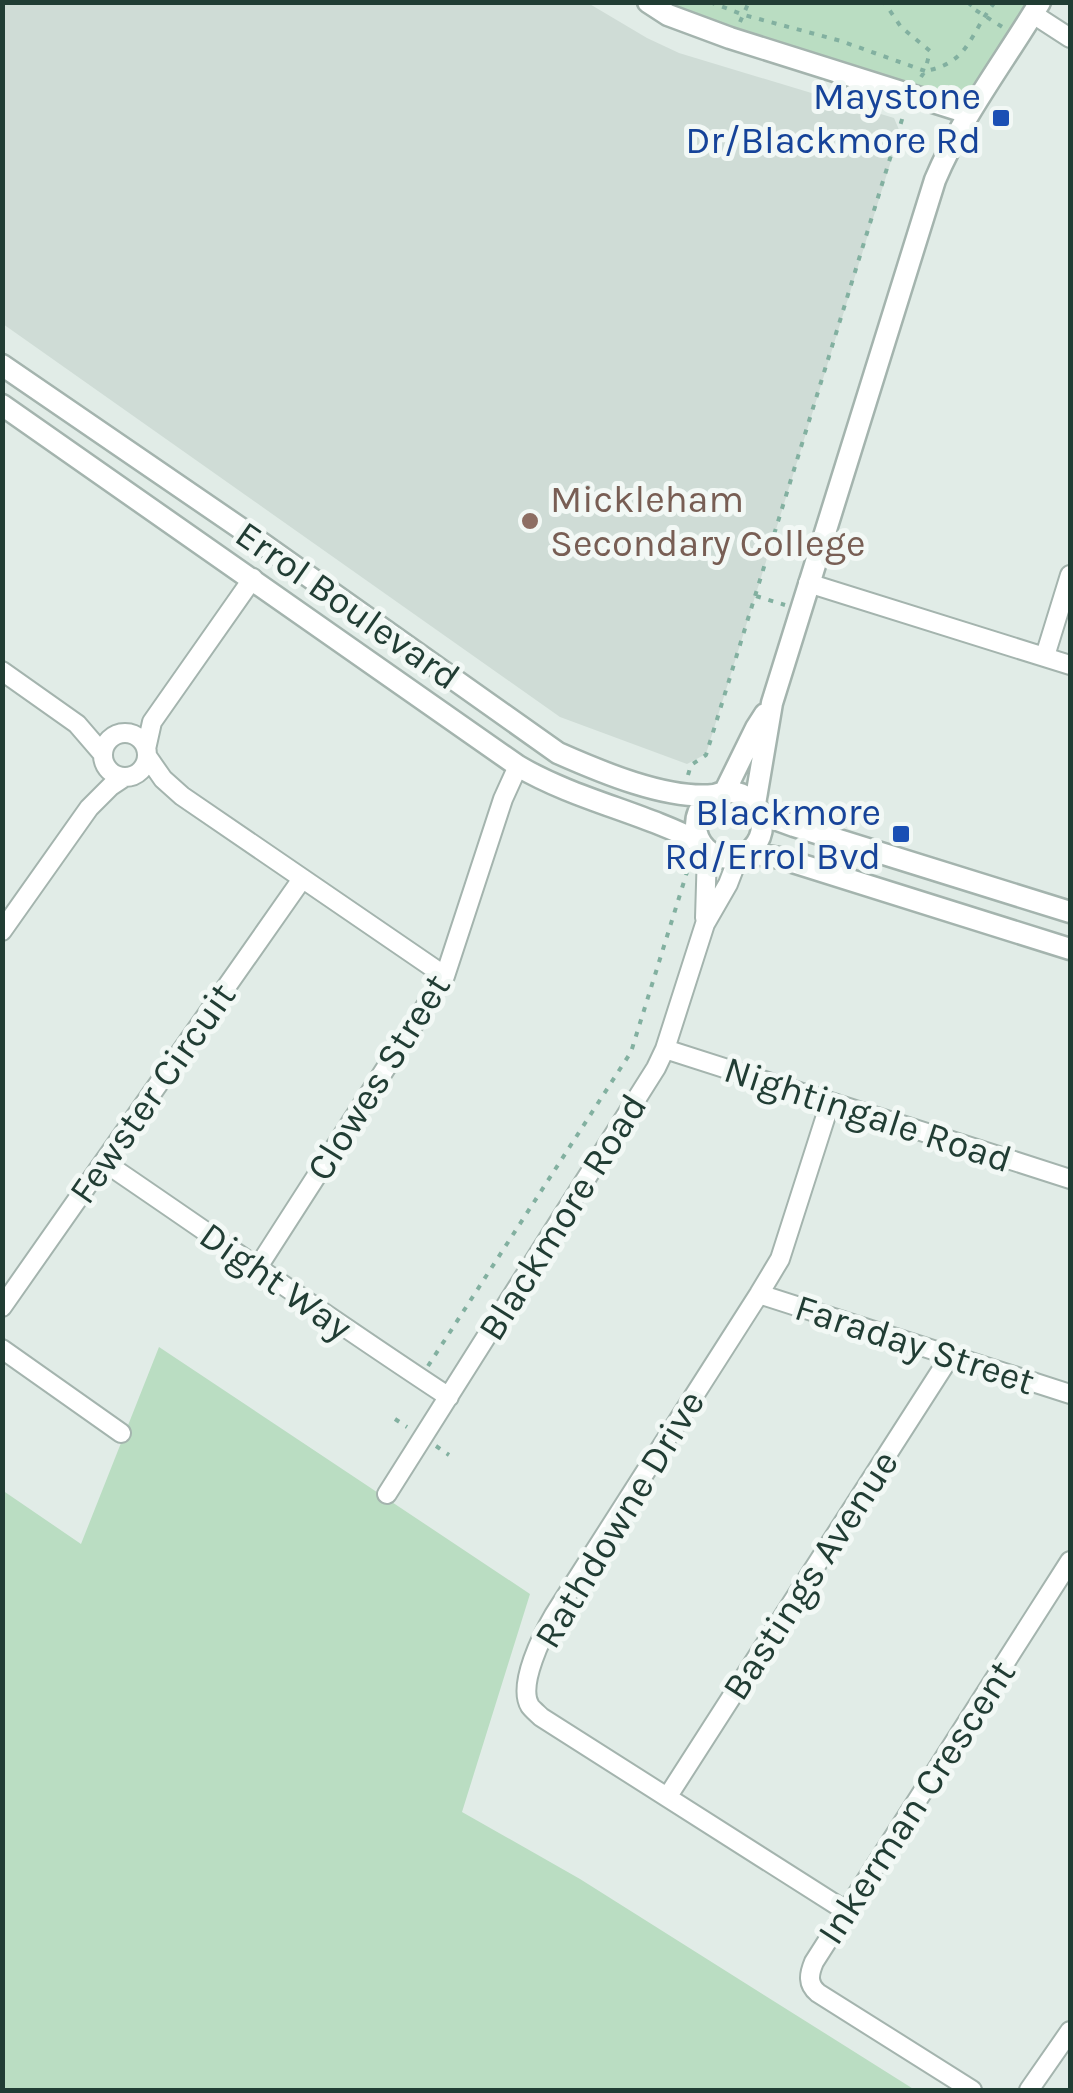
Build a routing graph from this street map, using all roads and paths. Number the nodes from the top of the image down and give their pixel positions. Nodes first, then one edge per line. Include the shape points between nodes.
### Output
1 (648, 2) edge
2 (710, 2) edge
3 (754, 2) edge
4 (884, 2) edge
5 (972, 2) edge
6 (995, 2) edge
7 (1037, 8) edge
8 (744, 15) junction
9 (984, 16) junction
10 (1018, 36) junction
11 (730, 38) junction
12 (1070, 38) edge
13 (924, 71) junction
14 (910, 95) junction
15 (968, 114) junction
16 (2, 365) edge
17 (2, 405) edge
18 (1070, 575) edge
19 (252, 578) junction
20 (808, 584) junction
21 (756, 596) junction
22 (800, 610) junction
23 (1045, 656) junction
24 (1070, 665) edge
25 (2, 671) edge
26 (172, 693) junction
27 (772, 703) junction
28 (77, 724) junction
29 (119, 734) junction
30 (147, 752) junction
31 (102, 757) junction
32 (518, 766) junction
33 (127, 778) junction
34 (719, 793) junction
35 (682, 794) junction
36 (182, 796) junction
37 (89, 808) junction
38 (758, 808) junction
39 (672, 828) junction
40 (704, 847) junction
41 (743, 855) junction
42 (302, 879) junction
43 (8, 911) edge
44 (1070, 912) edge
45 (705, 924) junction
46 (2, 931) edge
47 (1070, 950) edge
48 (444, 976) junction
49 (665, 1050) junction
50 (830, 1102) junction
51 (104, 1162) junction
52 (1070, 1179) edge
53 (258, 1266) junction
54 (760, 1294) junction
55 (2, 1307) edge
56 (2, 1349) edge
57 (952, 1355) junction
58 (420, 1378) junction
59 (1070, 1394) edge
60 (450, 1397) junction
61 (121, 1433) dead end
62 (386, 1494) dead end
63 (1070, 1561) edge
64 (668, 1796) junction
65 (846, 1911) junction
66 (1068, 2039) edge
67 (972, 2090) edge
68 (1029, 2090) edge

1 - 11 street
2 - 8 path
3 - 8 path
4 - 13 path via 900,28 930,51
5 - 9 path
6 - 9 path
7 - 10 street
7 - 12 street
8 - 11 path
8 - 13 path
9 - 10 path
9 - 13 path via 962,55
10 - 15 street
11 - 14 street
13 - 14 path
14 - 15 street
14 - 21 path
15 - 20 street via 934,180
16 - 35 street, Errol Boulevard via 558,753
17 - 19 street, Errol Boulevard
18 - 23 street
19 - 26 street
19 - 32 street, Errol Boulevard
20 - 22 street
20 - 23 street
21 - 22 path
21 - 35 path via 706,755 691,766
22 - 27 street
23 - 24 street
25 - 28 street
26 - 29 street via 148,718
26 - 30 street via 152,722
27 - 34 street
27 - 38 street
28 - 29 street
28 - 31 street
29 - 30 street via 137,737
29 - 31 street via 108,740
30 - 33 street via 142,769
30 - 36 street
31 - 33 street via 110,773
31 - 37 street
32 - 39 street, Errol Boulevard
32 - 48 street, Clowes Street
33 - 36 street
33 - 37 street
34 - 35 street, Errol Boulevard
34 - 38 street via 736,792
34 - 40 street via 698,811
36 - 42 street
37 - 43 street
38 - 41 street via 761,836
38 - 44 street via 794,826
39 - 40 street, Errol Boulevard
39 - 58 path via 667,850 687,872 631,1052
40 - 41 street via 727,859
40 - 45 street, Blackmore Road
41 - 45 street, Blackmore Road
41 - 47 street via 780,858
42 - 48 street
42 - 51 street, Fewster Circuit
43 - 46 street
45 - 49 street, Blackmore Road
48 - 53 street, Clowes Street
49 - 50 street, Nightingale Road
49 - 60 street, Blackmore Road
50 - 52 street, Nightingale Road
50 - 54 street, Rathdowne Drive via 780,1259
51 - 53 street, Dight Way
51 - 55 street, Fewster Circuit
53 - 58 street, Dight Way
54 - 57 street, Faraday Street
54 - 64 street, Rathdowne Drive via 554,1615 528,1679 526,1696 541,1717
56 - 61 street
57 - 59 street, Faraday Street
57 - 64 street, Bastings Avenue
58 - 60 street, Dight Way
60 - 62 street, Blackmore Road
63 - 65 street, Inkerman Crescent
64 - 65 street, Rathdowne Drive
65 - 67 street, Inkerman Crescent via 809,1973 812,1988
66 - 68 street

